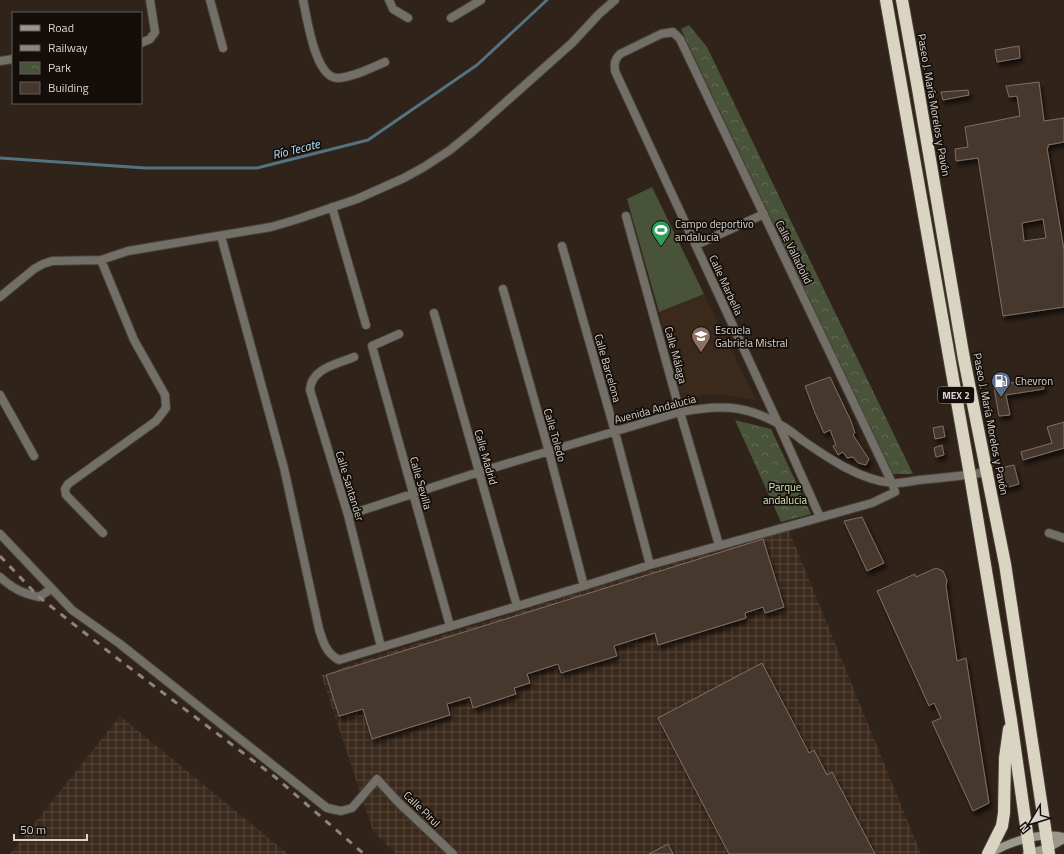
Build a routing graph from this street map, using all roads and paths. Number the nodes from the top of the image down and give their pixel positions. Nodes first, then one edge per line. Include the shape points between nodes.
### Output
1 (150, 0) edge
2 (210, 0) edge
3 (303, 0) edge
4 (389, 0) edge
5 (481, 0) edge
6 (615, 0) edge
7 (886, 0) edge
8 (902, 0) edge
9 (408, 18) dead end
10 (451, 18) dead end
11 (673, 32) joint
12 (142, 43) edge
13 (224, 48) dead end
14 (12, 59) edge
15 (0, 61) edge
16 (385, 62) dead end
17 (332, 207) junction
18 (764, 214) junction
19 (626, 216) dead end
20 (221, 236) junction
21 (696, 245) junction
22 (562, 246) dead end
23 (101, 260) junction
24 (503, 289) dead end
25 (0, 297) edge
26 (434, 314) dead end
27 (366, 326) dead end
28 (399, 334) dead end
29 (354, 357) dead end
30 (0, 395) edge
31 (680, 412) junction
32 (778, 423) junction
33 (615, 432) junction
34 (549, 452) junction
35 (34, 456) dead end
36 (479, 472) junction
37 (986, 472) junction
38 (970, 475) junction
39 (892, 483) junction
40 (413, 494) junction
41 (348, 515) junction
42 (820, 517) junction
43 (103, 533) dead end
44 (1050, 533) dead end
45 (0, 534) edge
46 (1064, 538) edge
47 (719, 545) junction
48 (650, 565) junction
49 (0, 577) edge
50 (584, 586) junction
51 (51, 589) junction
52 (517, 606) junction
53 (450, 626) junction
54 (381, 647) junction
55 (1011, 720) junction
56 (1046, 835) junction
57 (1064, 838) edge
58 (1028, 839) junction
59 (1048, 851) edge
60 (453, 854) edge
61 (988, 854) edge
62 (1028, 854) edge

1 - 12 street via 154,32 150,39
2 - 13 street
3 - 16 street via 316,54 330,76 347,76
4 - 9 street via 393,9
5 - 10 street
6 - 17 street via 551,62 450,150 404,178
7 - 38 highway, MEX 2
8 - 37 highway, Paseo J. María Morelos y Pavón / MEX 2
11 - 18 street, Calle Valladolid via 680,39
11 - 21 street, Calle Marbella via 661,34 620,54 615,62 615,71
14 - 15 street
17 - 20 street via 271,227
17 - 27 street
18 - 21 street
18 - 39 street, Calle Valladolid
19 - 31 street, Calle Málaga
20 - 23 street via 128,251
20 - 54 street via 284,468 323,642 332,656 339,660
21 - 32 street, Calle Marbella
22 - 33 street, Calle Barcelona
23 - 25 street via 52,261 43,264
23 - 43 street via 134,340 164,395 166,408 156,421 68,484 65,489 66,495
24 - 34 street, Calle Toledo
26 - 36 street, Calle Madrid
28 - 40 street, Calle Sevilla via 372,346
29 - 41 street, Calle Santander via 319,372 310,390
30 - 35 street
31 - 32 street, Avenida Andalucia via 720,406 756,413
31 - 33 street, Avenida Andalucia
31 - 47 street, Calle Málaga
32 - 39 street, Avenida Andalucia via 828,459 864,475
32 - 42 street, Calle Marbella
33 - 34 street, Avenida Andalucia
33 - 48 street, Calle Barcelona
34 - 36 street, Avenida Andalucia
34 - 50 street, Calle Toledo
36 - 40 street, Avenida Andalucia
36 - 52 street, Calle Madrid
37 - 38 street, Avenida Andalucia
37 - 56 highway, Paseo J. María Morelos y Pavón / MEX 2 via 1005,564
38 - 39 street, Avenida Andalucia
38 - 55 highway, MEX 2
39 - 42 street via 895,492 887,496
40 - 41 street, Avenida Andalucia
40 - 53 street, Calle Sevilla
41 - 54 street, Calle Santander
42 - 47 street
44 - 46 street
45 - 51 street
47 - 48 street
48 - 50 street
49 - 51 street via 24,594 39,597
50 - 52 street
51 - 60 street, Calle Pirul via 72,610 120,644 327,808 341,811 352,808 377,779
52 - 53 street
53 - 54 street
55 - 58 highway, MEX 2
55 - 61 highway via 1006,747 1002,826
56 - 57 street
56 - 58 street
56 - 59 highway, Paseo J. María Morelos y Pavón / MEX 2
57 - 59 street
58 - 61 street
58 - 62 highway, MEX 2
59 - 62 street

